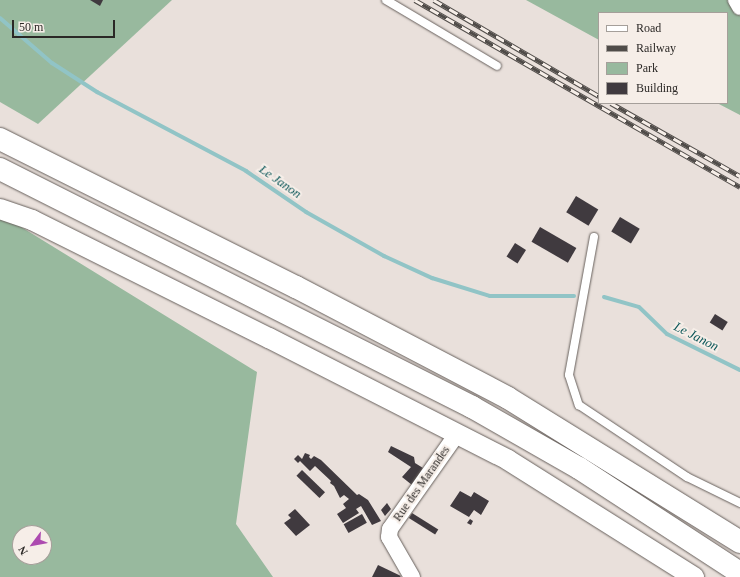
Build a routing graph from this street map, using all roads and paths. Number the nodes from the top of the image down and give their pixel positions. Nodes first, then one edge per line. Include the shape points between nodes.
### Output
1 (386, 0) edge
2 (736, 0) edge
3 (740, 7) edge
4 (498, 66) dead end
5 (0, 139) edge
6 (0, 169) edge
7 (0, 209) edge
8 (594, 237) dead end
9 (457, 434) junction
10 (740, 503) edge
11 (704, 518) junction
12 (740, 530) edge
13 (740, 542) edge
14 (740, 573) edge
15 (412, 577) edge
16 (694, 577) edge

1 - 4 lane
2 - 3 street
5 - 11 highway via 296,287 508,398
6 - 14 highway via 472,407 579,468
7 - 9 street via 32,220
8 - 10 lane via 569,375 579,405 687,477
9 - 15 street, Rue des Marandes via 390,529 389,538
9 - 16 street via 508,460
11 - 12 highway
11 - 13 highway

